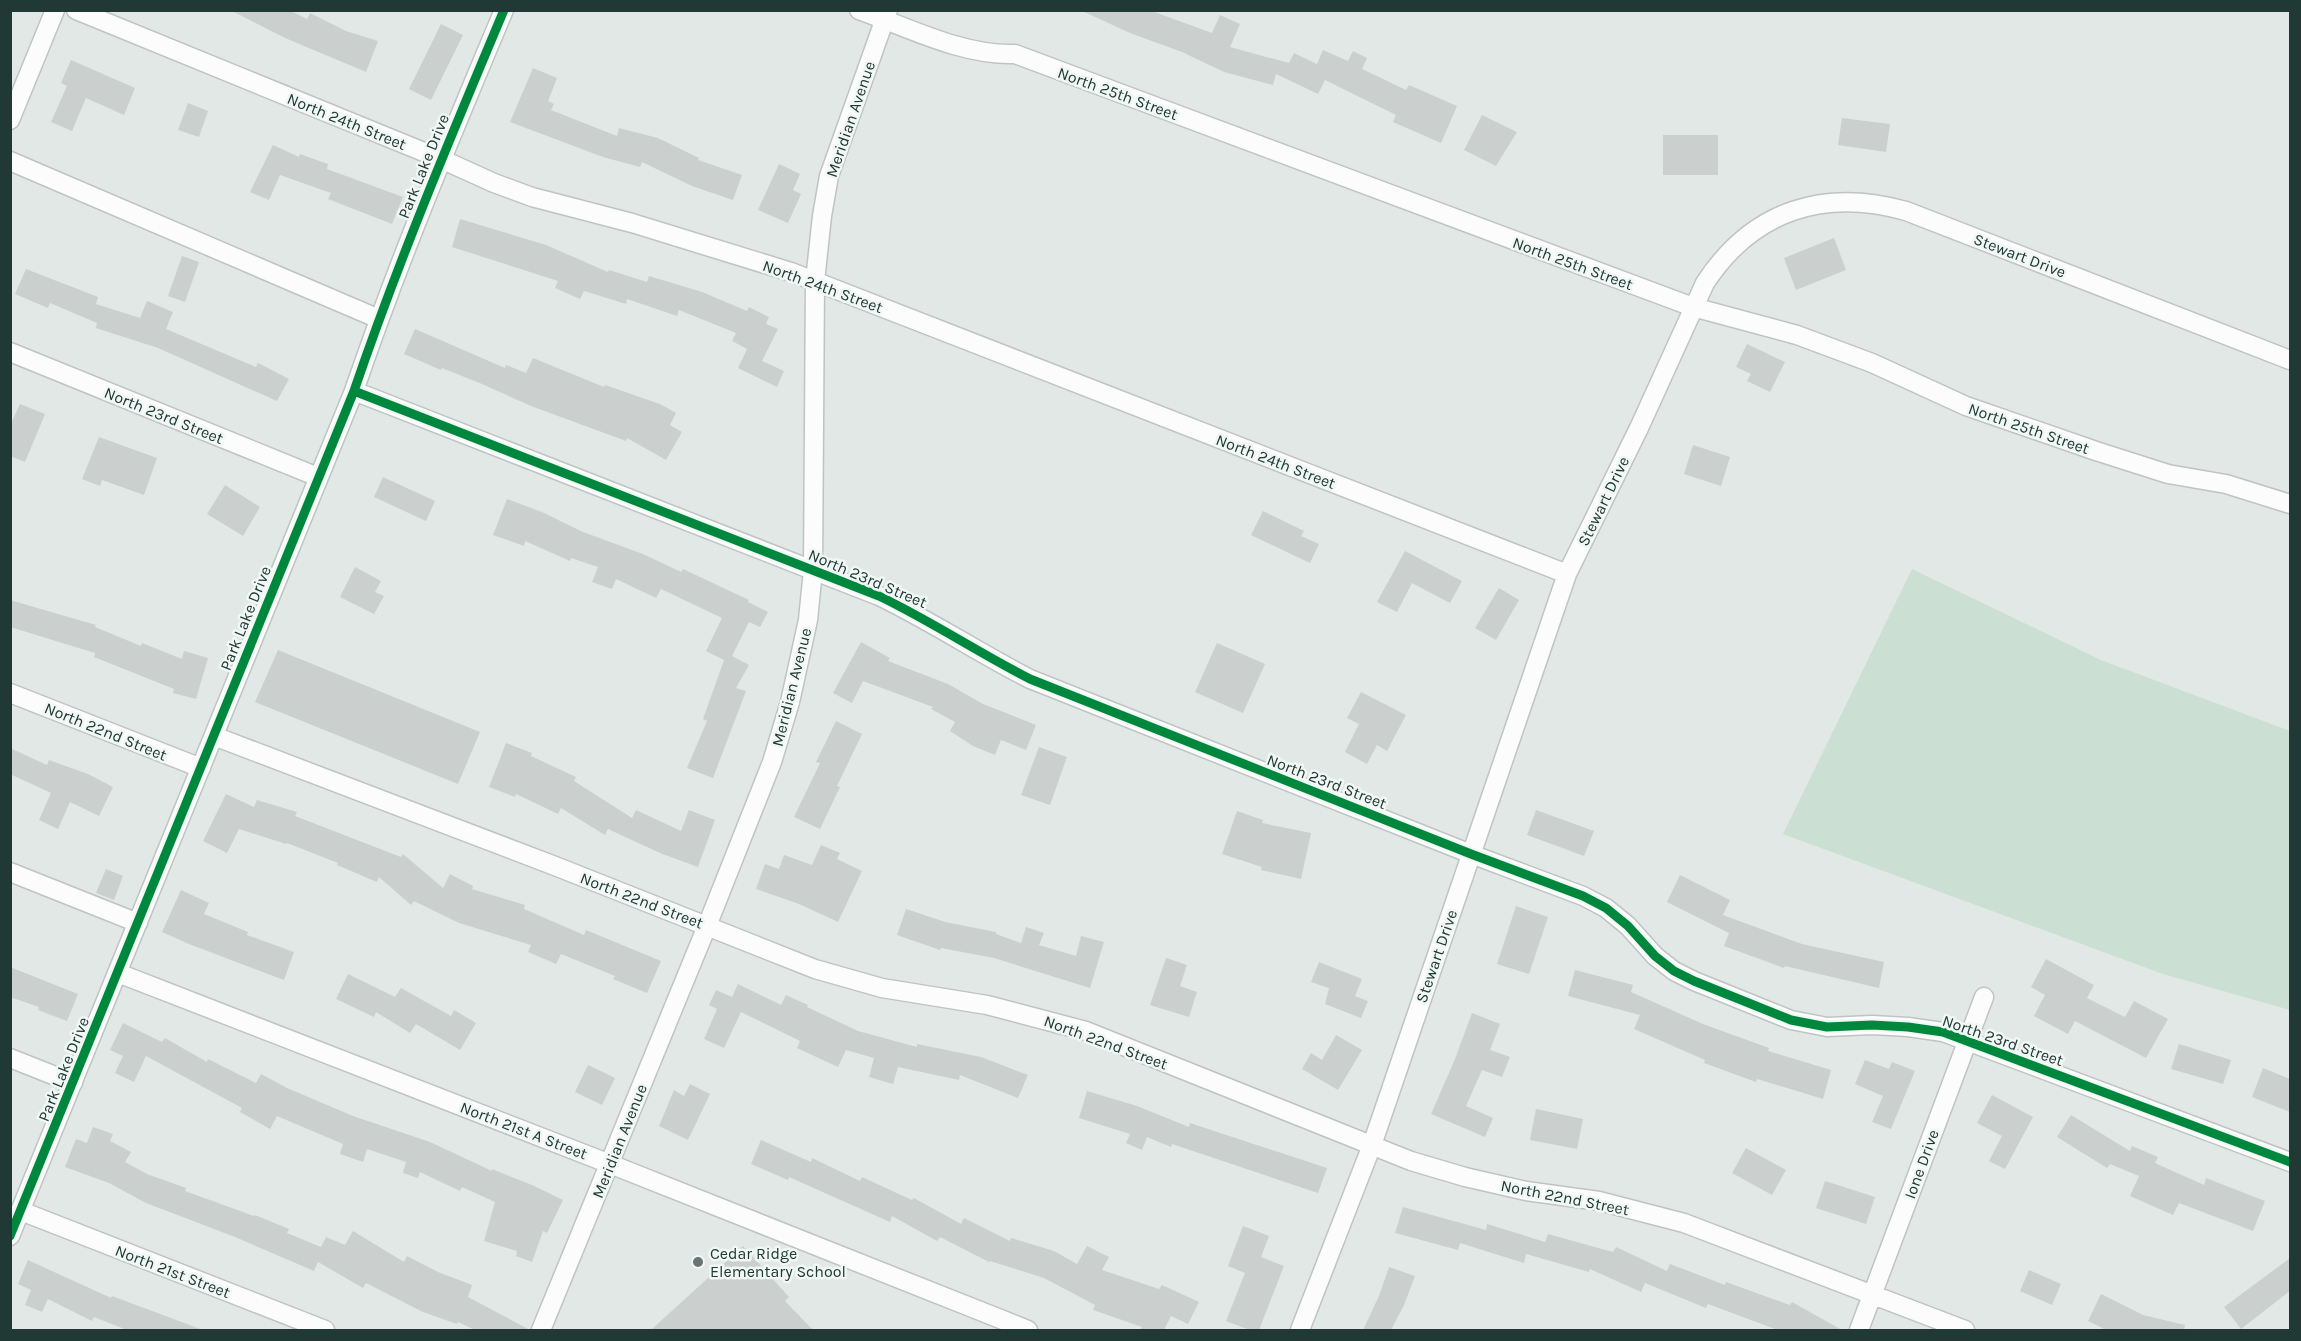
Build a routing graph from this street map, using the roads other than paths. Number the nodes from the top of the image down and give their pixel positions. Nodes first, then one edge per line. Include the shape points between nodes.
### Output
1 (55, 10) edge
2 (75, 10) edge
3 (504, 10) edge
4 (859, 10) edge
5 (887, 15) edge
6 (10, 120) edge
7 (441, 159) junction
8 (10, 161) edge
9 (815, 281) junction
10 (1693, 308) junction
11 (379, 319) junction
12 (10, 352) edge
13 (2290, 360) edge
14 (354, 392) junction
15 (318, 477) junction
16 (2290, 504) edge
17 (813, 570) junction
18 (1567, 574) junction
19 (10, 693) edge
20 (214, 736) junction
21 (201, 768) junction
22 (1471, 854) junction
23 (10, 872) edge
24 (138, 923) junction
25 (707, 926) junction
26 (118, 972) junction
27 (1984, 997) dead end
28 (1967, 1041) junction
29 (10, 1058) edge
30 (73, 1083) junction
31 (1372, 1145) junction
32 (2290, 1162) edge
33 (610, 1164) junction
34 (21, 1211) junction
35 (11, 1235) edge
36 (1872, 1295) junction
37 (325, 1330) edge
38 (541, 1330) edge
39 (1028, 1330) edge
40 (1300, 1330) edge
41 (1859, 1330) edge
42 (1965, 1330) edge

1 - 6 street
2 - 7 street, North 24th Street
3 - 7 street, Park Lake Drive
4 - 5 street, North 25th Street
5 - 9 street, Meridian Avenue via 829,176
5 - 10 street, North 25th Street via 921,34 961,47 1015,54
7 - 9 street, North 24th Street via 532,196
7 - 11 street, Park Lake Drive
8 - 11 street
9 - 17 street, Meridian Avenue
9 - 18 street, North 24th Street
10 - 13 street, Stewart Drive via 1717,265 1732,248 1766,223 1813,205 1857,201 1906,211
10 - 16 street, North 25th Street via 1797,335 1872,363 1966,406 2096,451 2168,474 2226,484
10 - 18 street, Stewart Drive
11 - 14 street, Park Lake Drive
12 - 15 street, North 23rd Street
14 - 15 street, Park Lake Drive
14 - 17 street, North 23rd Street
15 - 20 street, Park Lake Drive
17 - 22 street, North 23rd Street via 920,616 1030,680
17 - 25 street, Meridian Avenue via 808,620 790,702 772,762
18 - 22 street, Stewart Drive
19 - 21 street, North 22nd Street
20 - 21 street, Park Lake Drive
20 - 25 street, North 22nd Street
21 - 24 street, Park Lake Drive
22 - 28 street, North 23rd Street via 1583,896 1628,926 1674,971 1791,1020 1827,1026 1908,1027 1943,1032
22 - 31 street, Stewart Drive
23 - 24 street
24 - 26 street, Park Lake Drive
25 - 31 street, North 22nd Street via 815,969 882,988 987,1005 1086,1031
25 - 33 street, Meridian Avenue
26 - 30 street, Park Lake Drive
26 - 33 street, North 21st A Street
27 - 28 street, Ione Drive
28 - 32 street, North 23rd Street
28 - 36 street, Ione Drive
29 - 30 street
30 - 34 street, Park Lake Drive
31 - 36 street, North 22nd Street via 1465,1178 1599,1202 1684,1223
31 - 40 street, Stewart Drive
33 - 38 street, Meridian Avenue
33 - 39 street, North 21st A Street
34 - 35 street, Park Lake Drive
34 - 37 street, North 21st Street
36 - 41 street, Ione Drive
36 - 42 street, North 22nd Street

